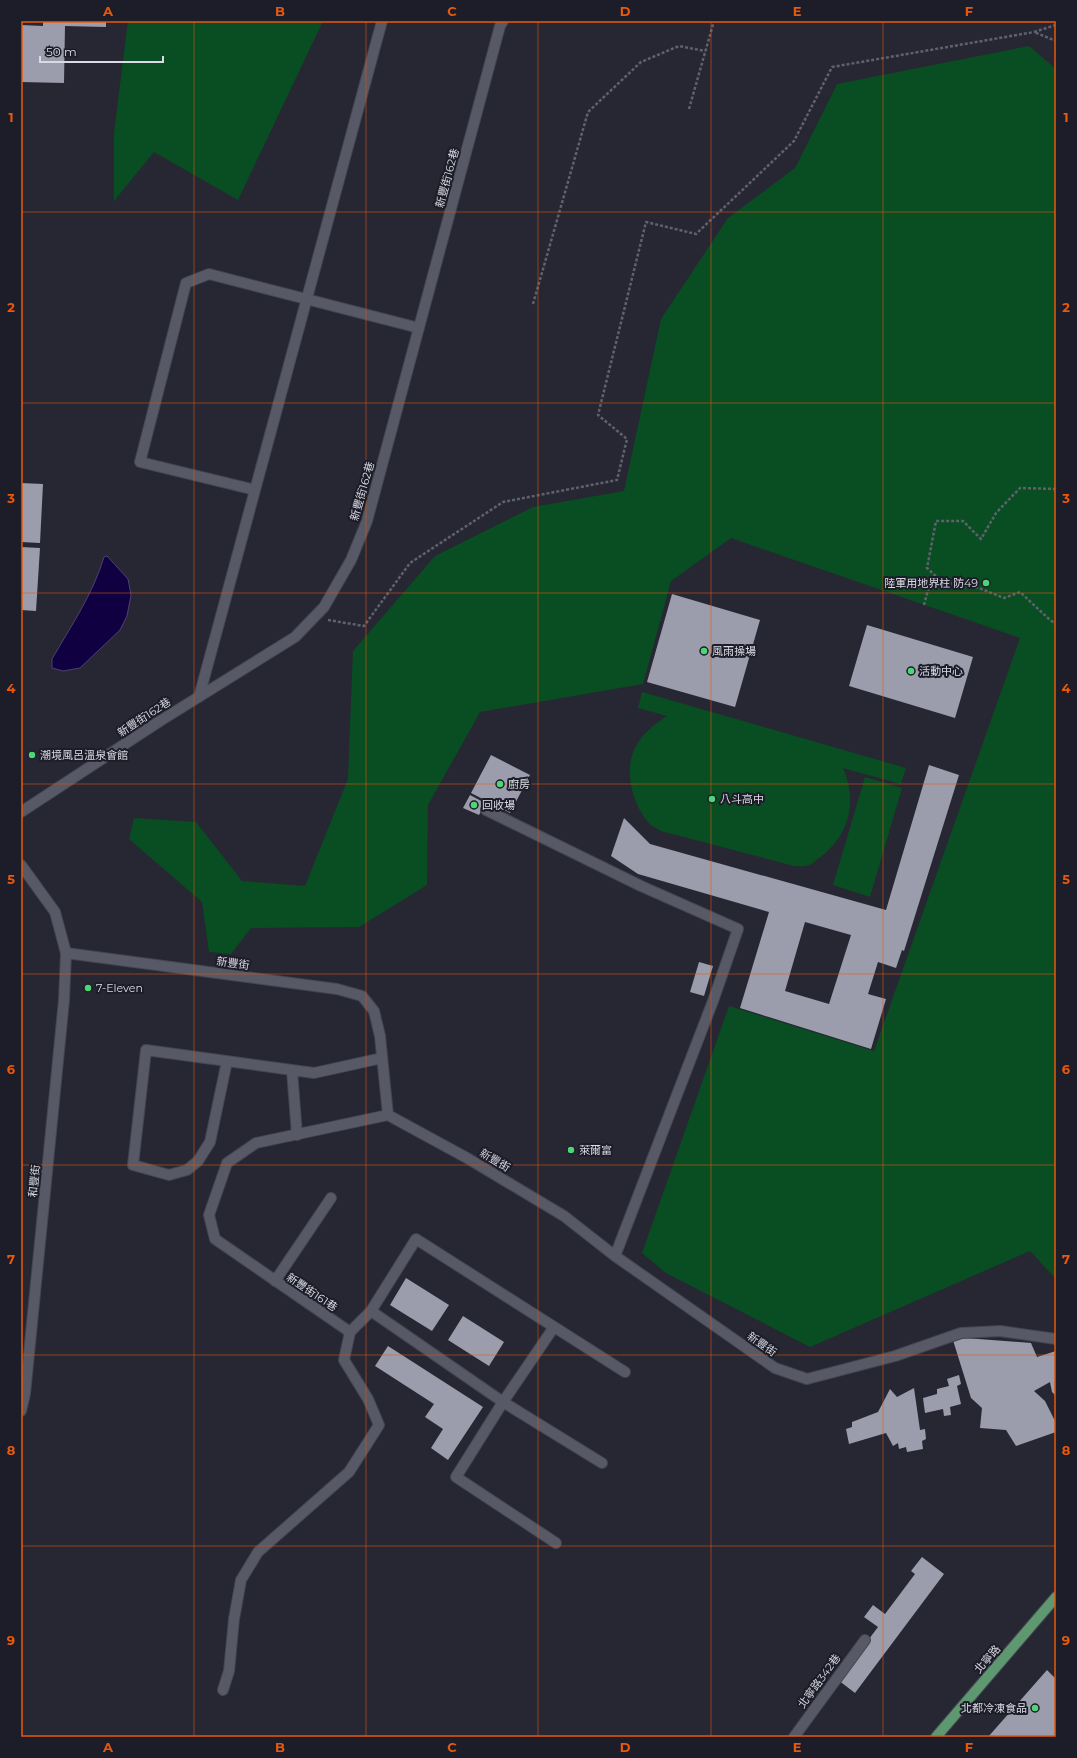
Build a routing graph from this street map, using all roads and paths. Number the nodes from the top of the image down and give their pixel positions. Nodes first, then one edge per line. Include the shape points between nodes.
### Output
1 (382, 21) edge
2 (503, 21) edge
3 (714, 21) edge
4 (1056, 25) edge
5 (1034, 32) junction
6 (1056, 41) edge
7 (705, 51) junction
8 (689, 109) dead end
9 (307, 300) junction
10 (534, 304) dead end
11 (419, 328) junction
12 (1056, 489) edge
13 (255, 490) junction
14 (942, 582) junction
15 (924, 605) dead end
16 (314, 618) junction
17 (1056, 624) edge
18 (199, 697) junction
19 (486, 810) dead end
20 (21, 812) edge
21 (21, 865) edge
22 (66, 953) junction
23 (382, 1058) junction
24 (227, 1061) junction
25 (292, 1070) junction
26 (388, 1115) junction
27 (297, 1134) junction
28 (331, 1198) dead end
29 (615, 1256) junction
30 (275, 1281) junction
31 (371, 1311) junction
32 (554, 1327) junction
33 (350, 1332) junction
34 (1056, 1339) edge
35 (625, 1372) dead end
36 (503, 1402) junction
37 (21, 1411) edge
38 (602, 1463) dead end
39 (556, 1543) dead end
40 (1056, 1598) edge
41 (865, 1640) dead end
42 (223, 1690) dead end
43 (794, 1737) edge
44 (936, 1737) edge

1 - 9 street
2 - 11 street, 新豐街162巷
3 - 7 path
4 - 5 path
5 - 6 path
5 - 16 path via 832,67 794,141 696,234 646,222 598,415 626,439 617,480 503,502 410,563 364,626
7 - 8 path
7 - 10 path via 679,46 640,62 588,112
9 - 11 street
9 - 13 street
9 - 13 street via 209,274 186,283 140,462
11 - 16 street, 新豐街162巷 via 367,521 351,560 324,607
12 - 14 path via 1020,488 996,513 981,539 963,520 936,521 927,568
13 - 18 street
14 - 15 path via 928,590
14 - 17 path via 978,588 1004,598 1020,592
16 - 18 street, 新豐街162巷 via 295,637
18 - 20 street, 新豐街162巷
19 - 29 street via 641,886 738,929
21 - 22 street via 55,912
22 - 23 street, 新豐街 via 337,990 362,996 374,1011
22 - 37 street, 和豐街 via 63,1016 25,1394
23 - 25 street via 314,1073
23 - 26 street, 新豐街
24 - 24 street via 146,1050 133,1165 169,1175 187,1170 198,1161 210,1142
24 - 25 street
25 - 27 street
26 - 27 street, 新豐街161巷
26 - 29 street, 新豐街 via 467,1158 564,1216
27 - 30 street, 新豐街161巷 via 256,1143 227,1163 209,1215 215,1239
28 - 30 street
29 - 34 street, 新豐街 via 775,1368 807,1379 895,1356 961,1333 1000,1331
30 - 33 street, 新豐街161巷
31 - 32 street via 416,1239
31 - 33 street
31 - 36 street
32 - 35 street
32 - 36 street
33 - 42 street via 344,1360 368,1399 379,1425 350,1472 258,1552 241,1580 229,1671
36 - 38 street
36 - 39 street via 456,1477
40 - 44 main road, 北寧路
41 - 43 street, 北寧路342巷

